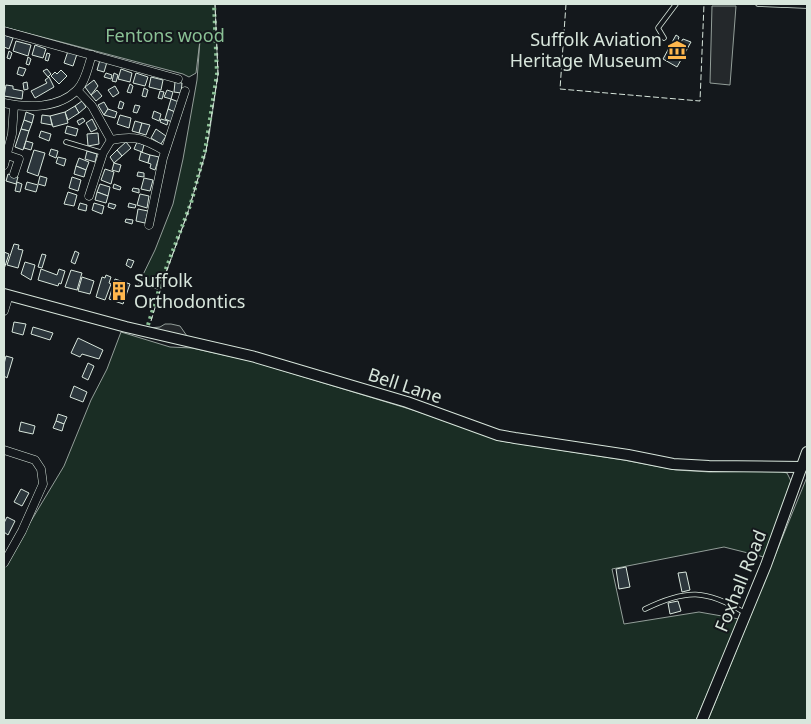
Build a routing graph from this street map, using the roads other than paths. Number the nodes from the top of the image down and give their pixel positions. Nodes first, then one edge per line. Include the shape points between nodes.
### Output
1 (676, 4) edge
2 (758, 4) edge
3 (807, 6) edge
4 (4, 31) edge
5 (664, 38) dead end
6 (92, 55) junction
7 (178, 79) dead end
8 (77, 90) junction
9 (185, 91) dead end
10 (4, 102) edge
11 (14, 105) junction
12 (112, 140) junction
13 (66, 142) dead end
14 (165, 151) junction
15 (103, 154) junction
16 (7, 155) junction
17 (4, 165) edge
18 (14, 174) dead end
19 (89, 196) dead end
20 (148, 225) dead end
21 (6, 294) edge
22 (4, 311) edge
23 (4, 450) edge
24 (806, 459) edge
25 (4, 563) edge
26 (645, 609) dead end
27 (747, 614) junction
28 (702, 720) edge

1 - 5 lane via 658,28
2 - 3 lane
4 - 6 street
6 - 7 street
6 - 8 street
8 - 11 street via 54,104
8 - 12 street via 92,106
9 - 14 street
10 - 11 street
11 - 16 street
12 - 14 street via 136,137
12 - 15 street
13 - 15 lane
14 - 20 street
15 - 19 street
16 - 17 street
16 - 18 street via 18,159
21 - 22 street
21 - 24 street, Bell Lane via 126,327 255,357 515,438 673,464 709,466
23 - 25 street via 35,460 42,476 40,492
24 - 27 street, Foxhall Road
26 - 27 lane via 680,595 698,594 728,602
27 - 28 street, Foxhall Road

